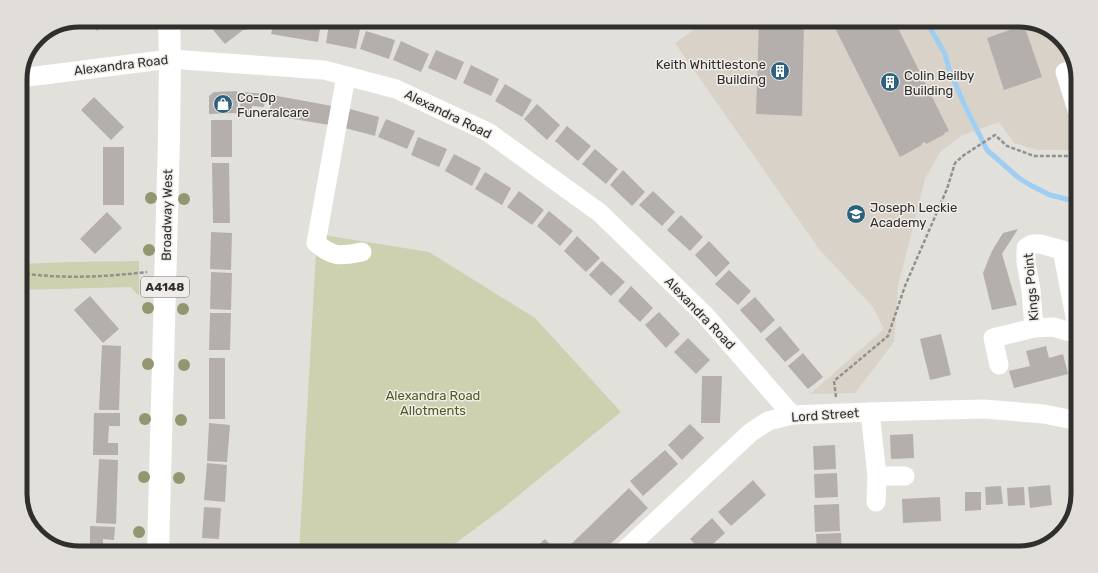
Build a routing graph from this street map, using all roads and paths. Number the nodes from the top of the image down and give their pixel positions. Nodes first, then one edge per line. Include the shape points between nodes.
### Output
1 (169, 27) edge
2 (170, 59) junction
3 (1070, 71) edge
4 (346, 76) junction
5 (27, 77) edge
6 (1071, 91) edge
7 (1071, 156) edge
8 (362, 252) dead end
9 (166, 270) junction
10 (27, 274) edge
11 (1071, 297) edge
12 (1034, 328) junction
13 (1071, 331) edge
14 (999, 366) dead end
15 (870, 412) junction
16 (838, 413) junction
17 (792, 415) junction
18 (1071, 417) edge
19 (877, 476) junction
20 (905, 476) dead end
21 (876, 502) dead end
22 (158, 546) edge
23 (629, 546) edge

1 - 2 highway, Broadway West / A4148
2 - 4 street, Alexandra Road via 324,70
2 - 5 street, Alexandra Road
2 - 9 highway, Broadway West / A4148
3 - 6 street via 1065,72
4 - 8 street via 316,243 325,250 341,256
4 - 17 street, Alexandra Road via 396,89 488,132 600,213 705,315
7 - 16 path via 1034,156 1007,146 996,135 955,163 947,189 905,286 888,336 834,381
9 - 10 path via 120,276
9 - 22 highway, Broadway West / A4148
11 - 12 street, Kings Point via 1062,250 1040,244 1032,244 1026,248
12 - 13 street, Kings Point via 1053,327
12 - 14 street, Kings Point via 993,338
15 - 16 street, Lord Street
15 - 18 street, Lord Street via 984,409
15 - 19 street
16 - 17 street, Lord Street
17 - 23 street, Lord Street via 768,421 750,433
19 - 20 street
19 - 21 street

